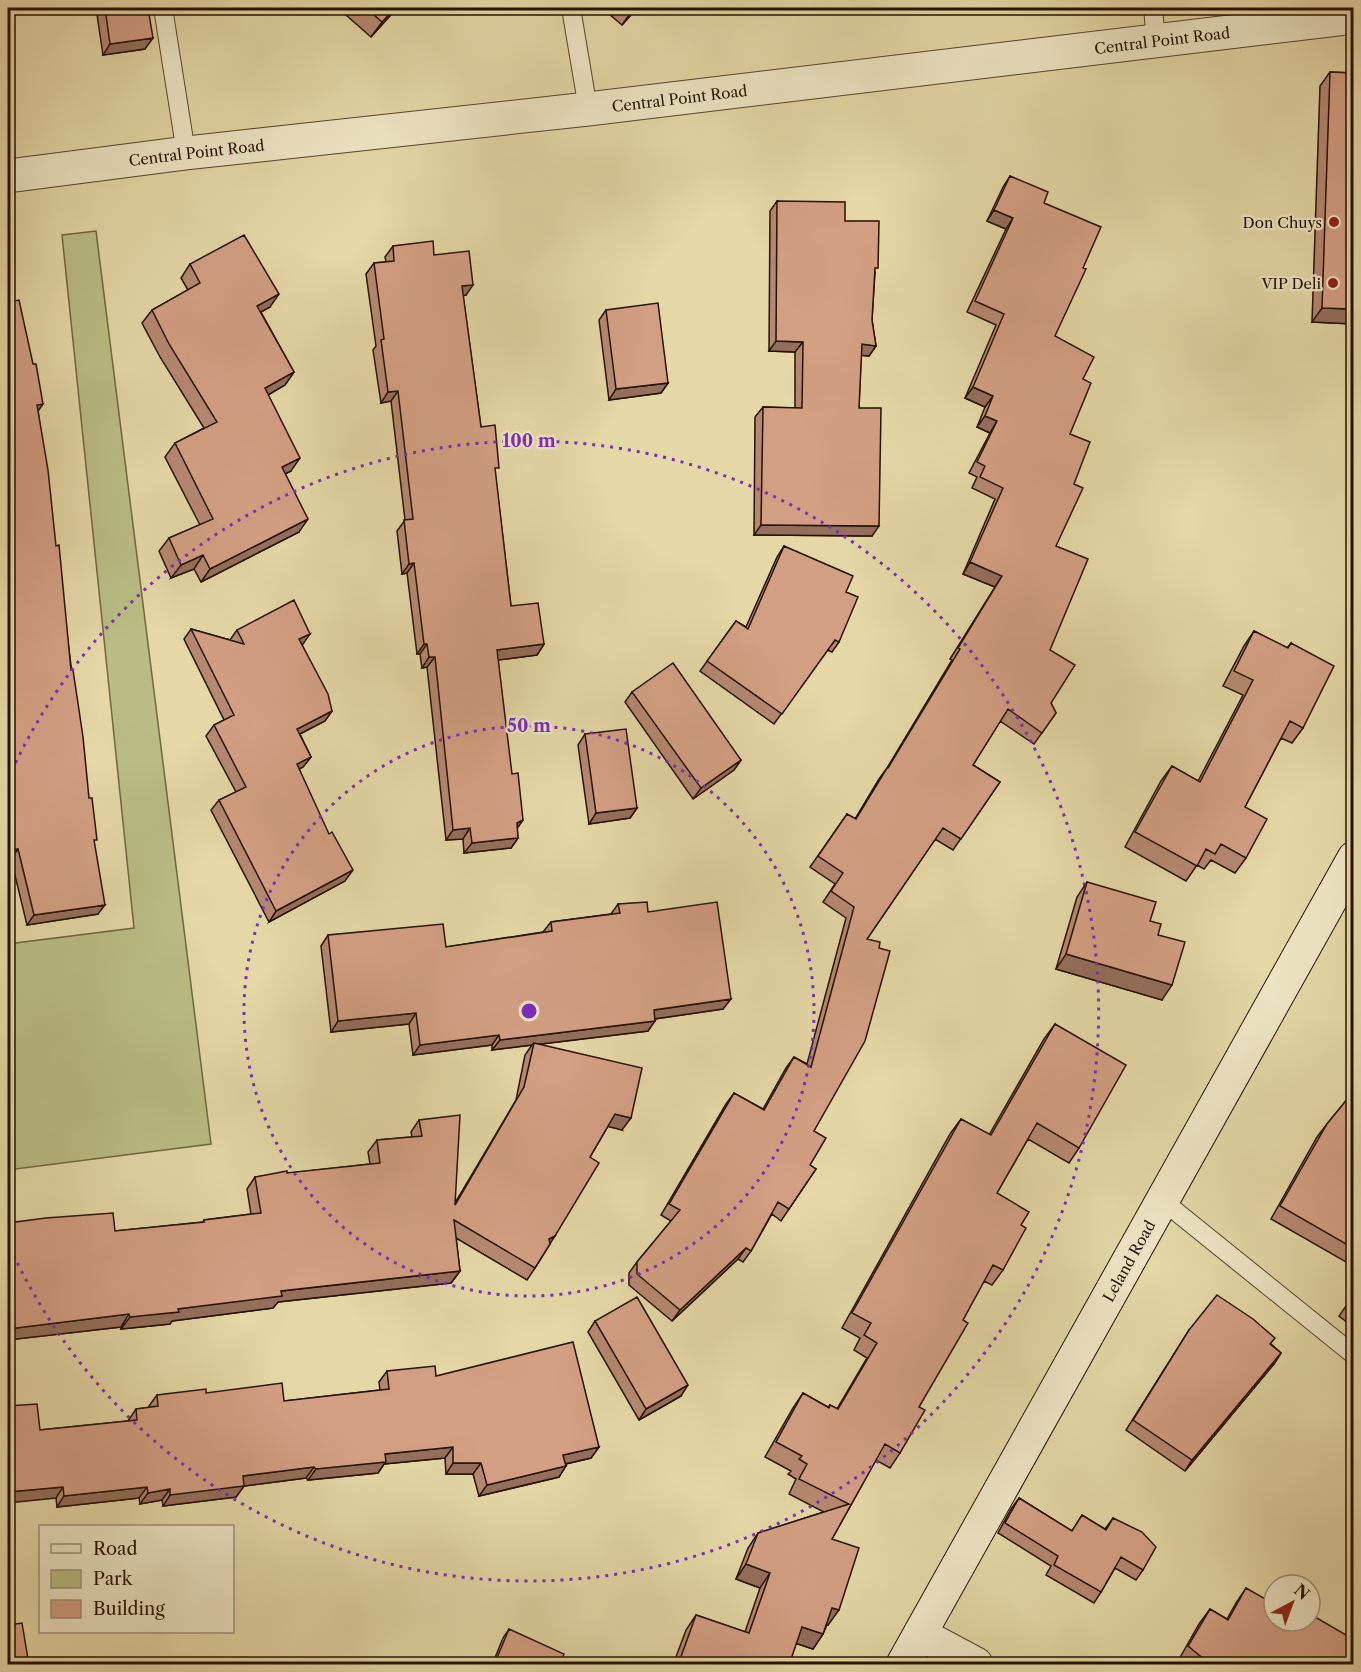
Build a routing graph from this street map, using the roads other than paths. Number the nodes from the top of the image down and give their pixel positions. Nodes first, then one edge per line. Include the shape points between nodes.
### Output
1 (163, 8) edge
2 (571, 8) edge
3 (1153, 8) edge
4 (1353, 17) edge
5 (1156, 40) junction
6 (588, 109) junction
7 (186, 153) junction
8 (8, 176) edge
9 (1353, 858) edge
10 (1163, 1201) junction
11 (1353, 1355) edge
12 (920, 1634) junction
13 (903, 1665) edge
14 (976, 1665) edge

1 - 7 lane
2 - 6 lane
3 - 5 lane
4 - 5 street, Central Point Road
5 - 6 street, Central Point Road
6 - 7 street, Central Point Road
7 - 8 street, Central Point Road
9 - 10 street, Leland Road
10 - 11 lane
10 - 12 street, Leland Road
12 - 13 street, Leland Road
12 - 14 street

